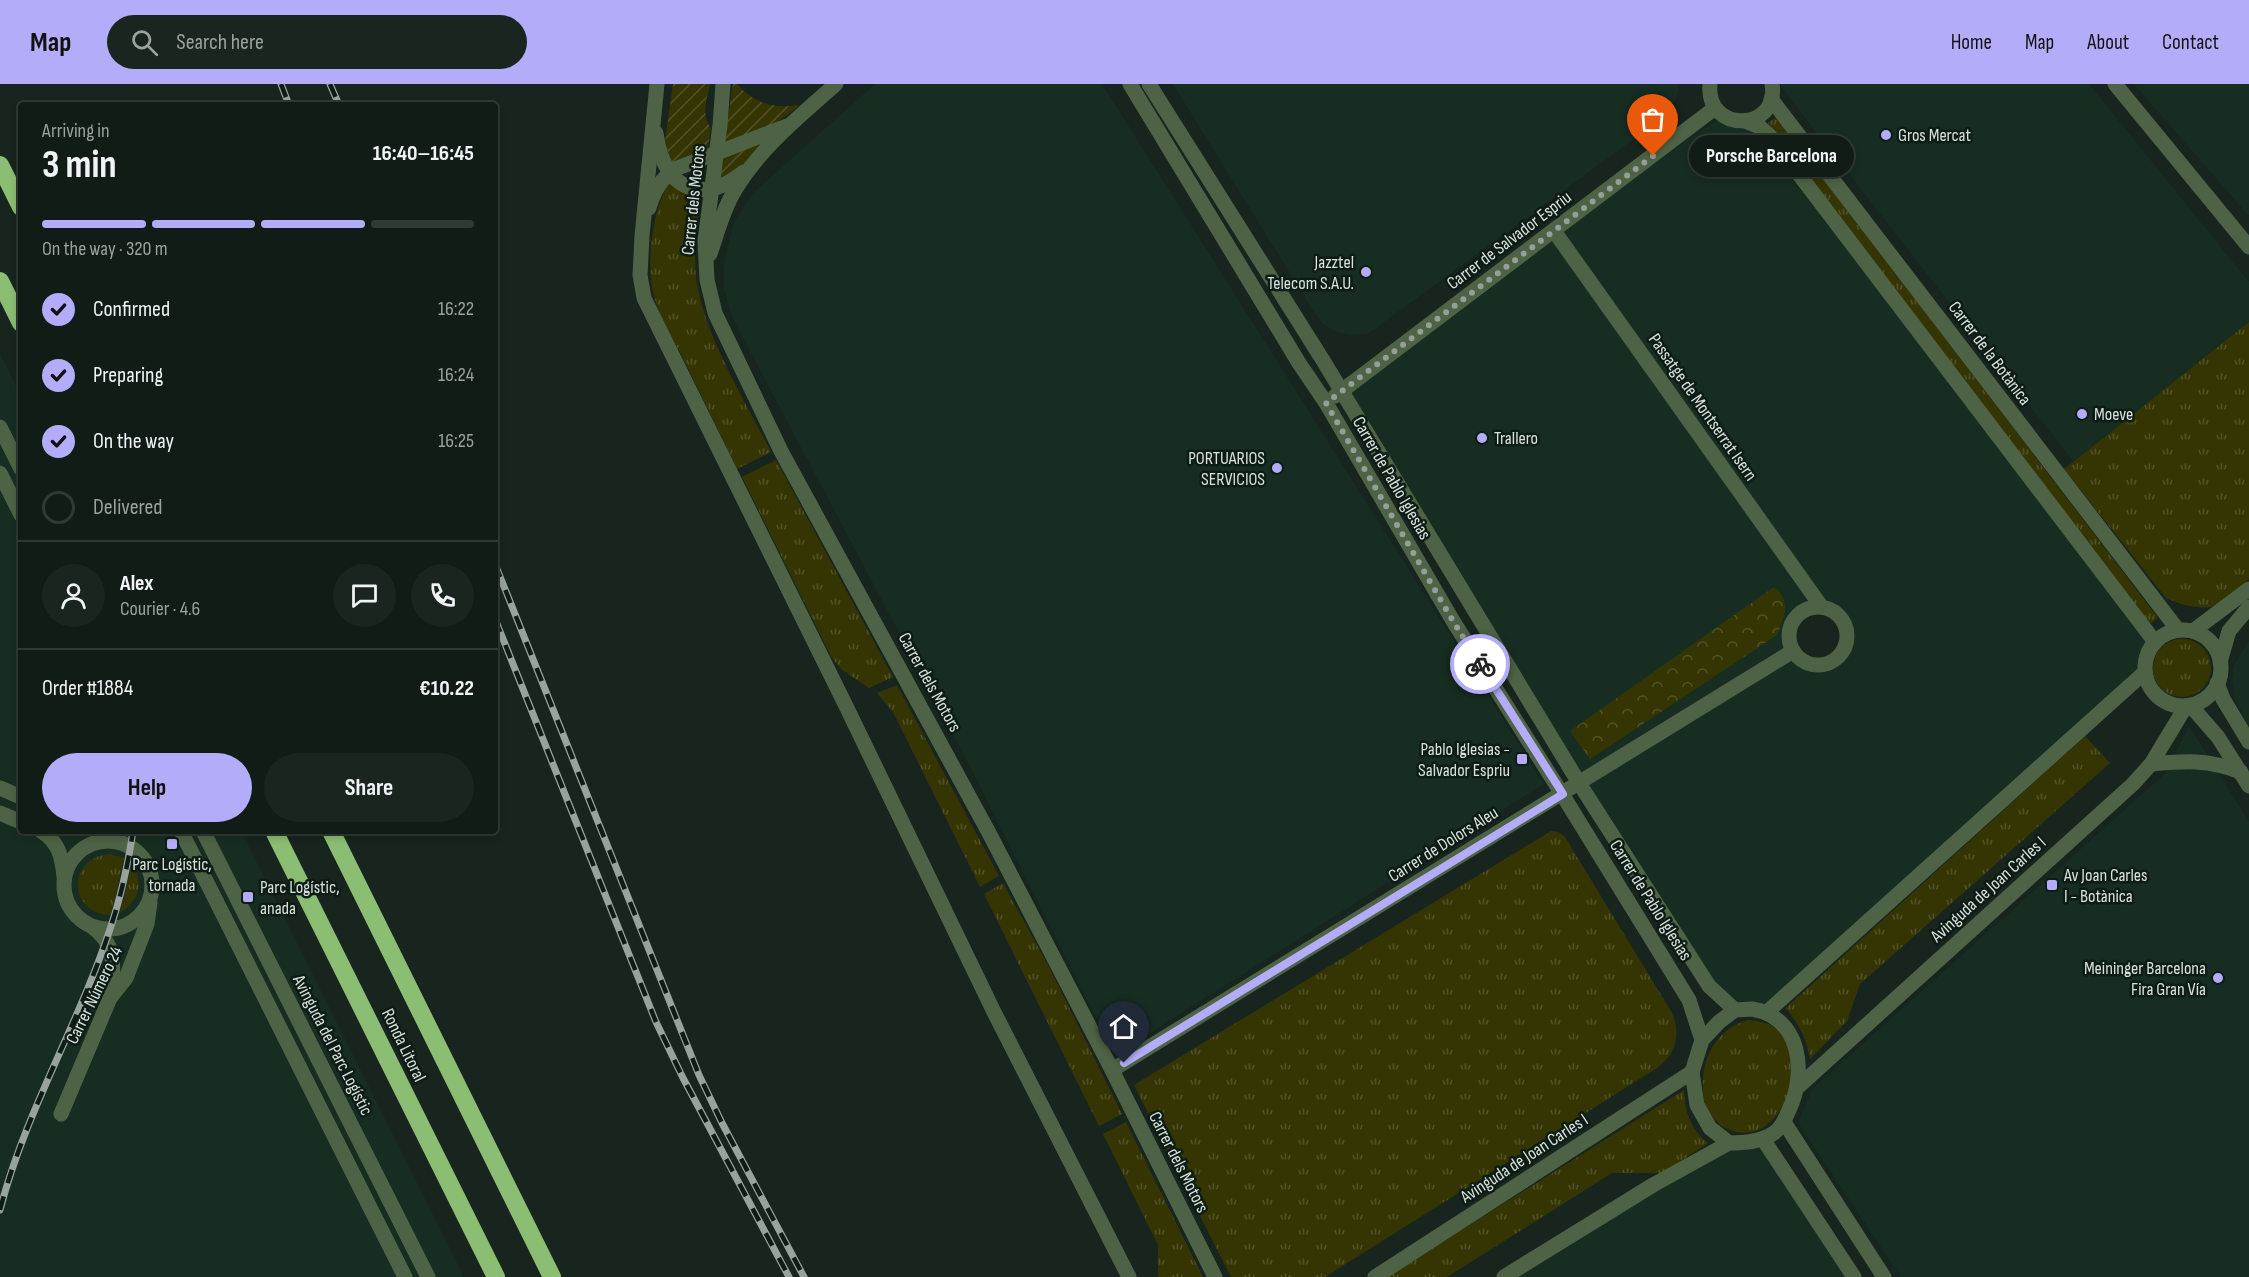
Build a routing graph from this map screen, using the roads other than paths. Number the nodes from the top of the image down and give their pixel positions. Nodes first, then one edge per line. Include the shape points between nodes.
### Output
1 (657, 84) edge
2 (723, 84) edge
3 (836, 84) edge
4 (1130, 84) edge
5 (1149, 84) edge
6 (1710, 84) edge
7 (2115, 84) edge
8 (1772, 92) edge
9 (1715, 108) junction
10 (653, 112) junction
11 (1744, 121) junction
12 (790, 125) junction
13 (717, 152) junction
14 (0, 165) edge
15 (748, 170) junction
16 (669, 173) junction
17 (712, 189) junction
18 (18, 201) edge
19 (1554, 231) junction
20 (642, 236) junction
21 (2249, 247) edge
22 (705, 266) junction
23 (0, 281) edge
24 (18, 317) edge
25 (1342, 391) junction
26 (1326, 403) junction
27 (0, 427) edge
28 (18, 463) edge
29 (0, 473) edge
30 (18, 509) edge
31 (2249, 589) edge
32 (1821, 606) junction
33 (2249, 607) edge
34 (2186, 631) junction
35 (1489, 632) junction
36 (2155, 642) junction
37 (1468, 646) junction
38 (1793, 651) junction
39 (2220, 662) junction
40 (2145, 672) junction
41 (1519, 683) junction
42 (2217, 683) junction
43 (1498, 693) junction
44 (2188, 705) junction
45 (2249, 742) edge
46 (2151, 764) junction
47 (2245, 779) edge
48 (1579, 783) junction
49 (0, 789) edge
50 (1563, 794) junction
51 (18, 796) edge
52 (0, 813) edge
53 (18, 821) edge
54 (46, 834) edge
55 (106, 834) edge
56 (183, 834) edge
57 (205, 834) edge
58 (275, 834) edge
59 (332, 834) edge
60 (122, 843) junction
61 (64, 883) junction
62 (151, 891) junction
63 (87, 923) junction
64 (110, 998) junction
65 (1735, 1010) junction
66 (1767, 1012) junction
67 (1702, 1040) junction
68 (1112, 1070) junction
69 (1692, 1072) junction
70 (1798, 1087) junction
71 (61, 1114) dead end
72 (1784, 1122) junction
73 (1763, 1139) junction
74 (1729, 1143) junction
75 (405, 1277) edge
76 (428, 1277) edge
77 (496, 1277) edge
78 (552, 1277) edge
79 (1129, 1277) edge
80 (1215, 1277) edge
81 (1375, 1277) edge
82 (1504, 1277) edge
83 (1854, 1277) edge
84 (1884, 1277) edge

1 - 10 street
2 - 13 street, Carrer dels Motors
3 - 12 street
4 - 26 street, Carrer de Pablo Iglesias
5 - 25 street, Carrer de Pablo Iglesias
6 - 9 street
7 - 21 street
8 - 11 street via 1762,114
8 - 34 street, Carrer de la Botànica
9 - 11 street via 1733,121
9 - 19 street, Carrer de Salvador Espriu
10 - 16 street via 658,148
10 - 20 street
11 - 36 street via 1769,135
12 - 13 street
12 - 15 street
13 - 16 street
13 - 17 street, Carrer dels Motors
14 - 18 highway
15 - 17 street
15 - 22 street via 733,192
16 - 17 street via 690,187
16 - 20 street via 653,195
17 - 22 street, Carrer dels Motors
19 - 25 street, Carrer de Salvador Espriu
19 - 32 street, Passatge de Montserrat Isern
20 - 79 street via 640,275 644,298 989,1002
22 - 68 street, Carrer dels Motors via 714,314 781,451 974,804
23 - 24 highway
25 - 26 street, Carrer de Salvador Espriu
25 - 35 street, Carrer de Pablo Iglesias
26 - 37 street, Carrer de Pablo Iglesias
27 - 28 street
29 - 30 street
31 - 34 street
32 - 38 street via 1796,616 1789,633
32 - 38 street via 1844,621 1847,634 1843,651 1823,665 1803,661
33 - 39 street via 2229,632
34 - 36 street via 2165,634
34 - 39 street via 2208,640
35 - 37 street
35 - 41 street, Carrer de Pablo Iglesias
36 - 40 street via 2147,655
37 - 43 street, Carrer de Pablo Iglesias
38 - 48 street, Carrer de Dolors Aleu
39 - 42 street
40 - 44 street via 2157,697
40 - 66 street
41 - 43 street
41 - 48 street, Carrer de Pablo Iglesias
42 - 44 street via 2210,694
42 - 45 street
43 - 50 street, Carrer de Pablo Iglesias
44 - 46 street, Avinguda de Joan Carles I
44 - 47 street via 2218,737
46 - 47 street via 2206,762
46 - 70 street, Avinguda de Joan Carles I
48 - 50 street, Carrer de Dolors Aleu
48 - 65 street, Carrer de Pablo Iglesias via 1709,986
49 - 51 street
50 - 67 street, Carrer de Pablo Iglesias via 1689,1000
50 - 68 street, Carrer de Dolors Aleu
52 - 53 street
54 - 61 street via 59,849
55 - 60 street
56 - 75 street
57 - 76 street, Avinguda del Parc Logístic
58 - 77 highway, Ronda Litoral
59 - 78 highway, Ronda Litoral
60 - 61 street via 90,844 69,865
60 - 62 street via 140,855 147,866
61 - 63 street via 70,906
62 - 63 street via 141,914 130,922 111,928
62 - 64 street, Carrer Número 24 via 142,940 126,978
63 - 64 street via 104,937 111,950
64 - 71 street, Carrer Número 24
65 - 66 street
65 - 67 street
66 - 70 street via 1788,1030 1799,1067
67 - 69 street
68 - 80 street, Carrer dels Motors
69 - 74 street via 1697,1105 1710,1128
69 - 81 street, Avinguda de Joan Carles I
70 - 72 street
72 - 73 street
72 - 84 street
73 - 74 street
73 - 83 street
74 - 82 street

